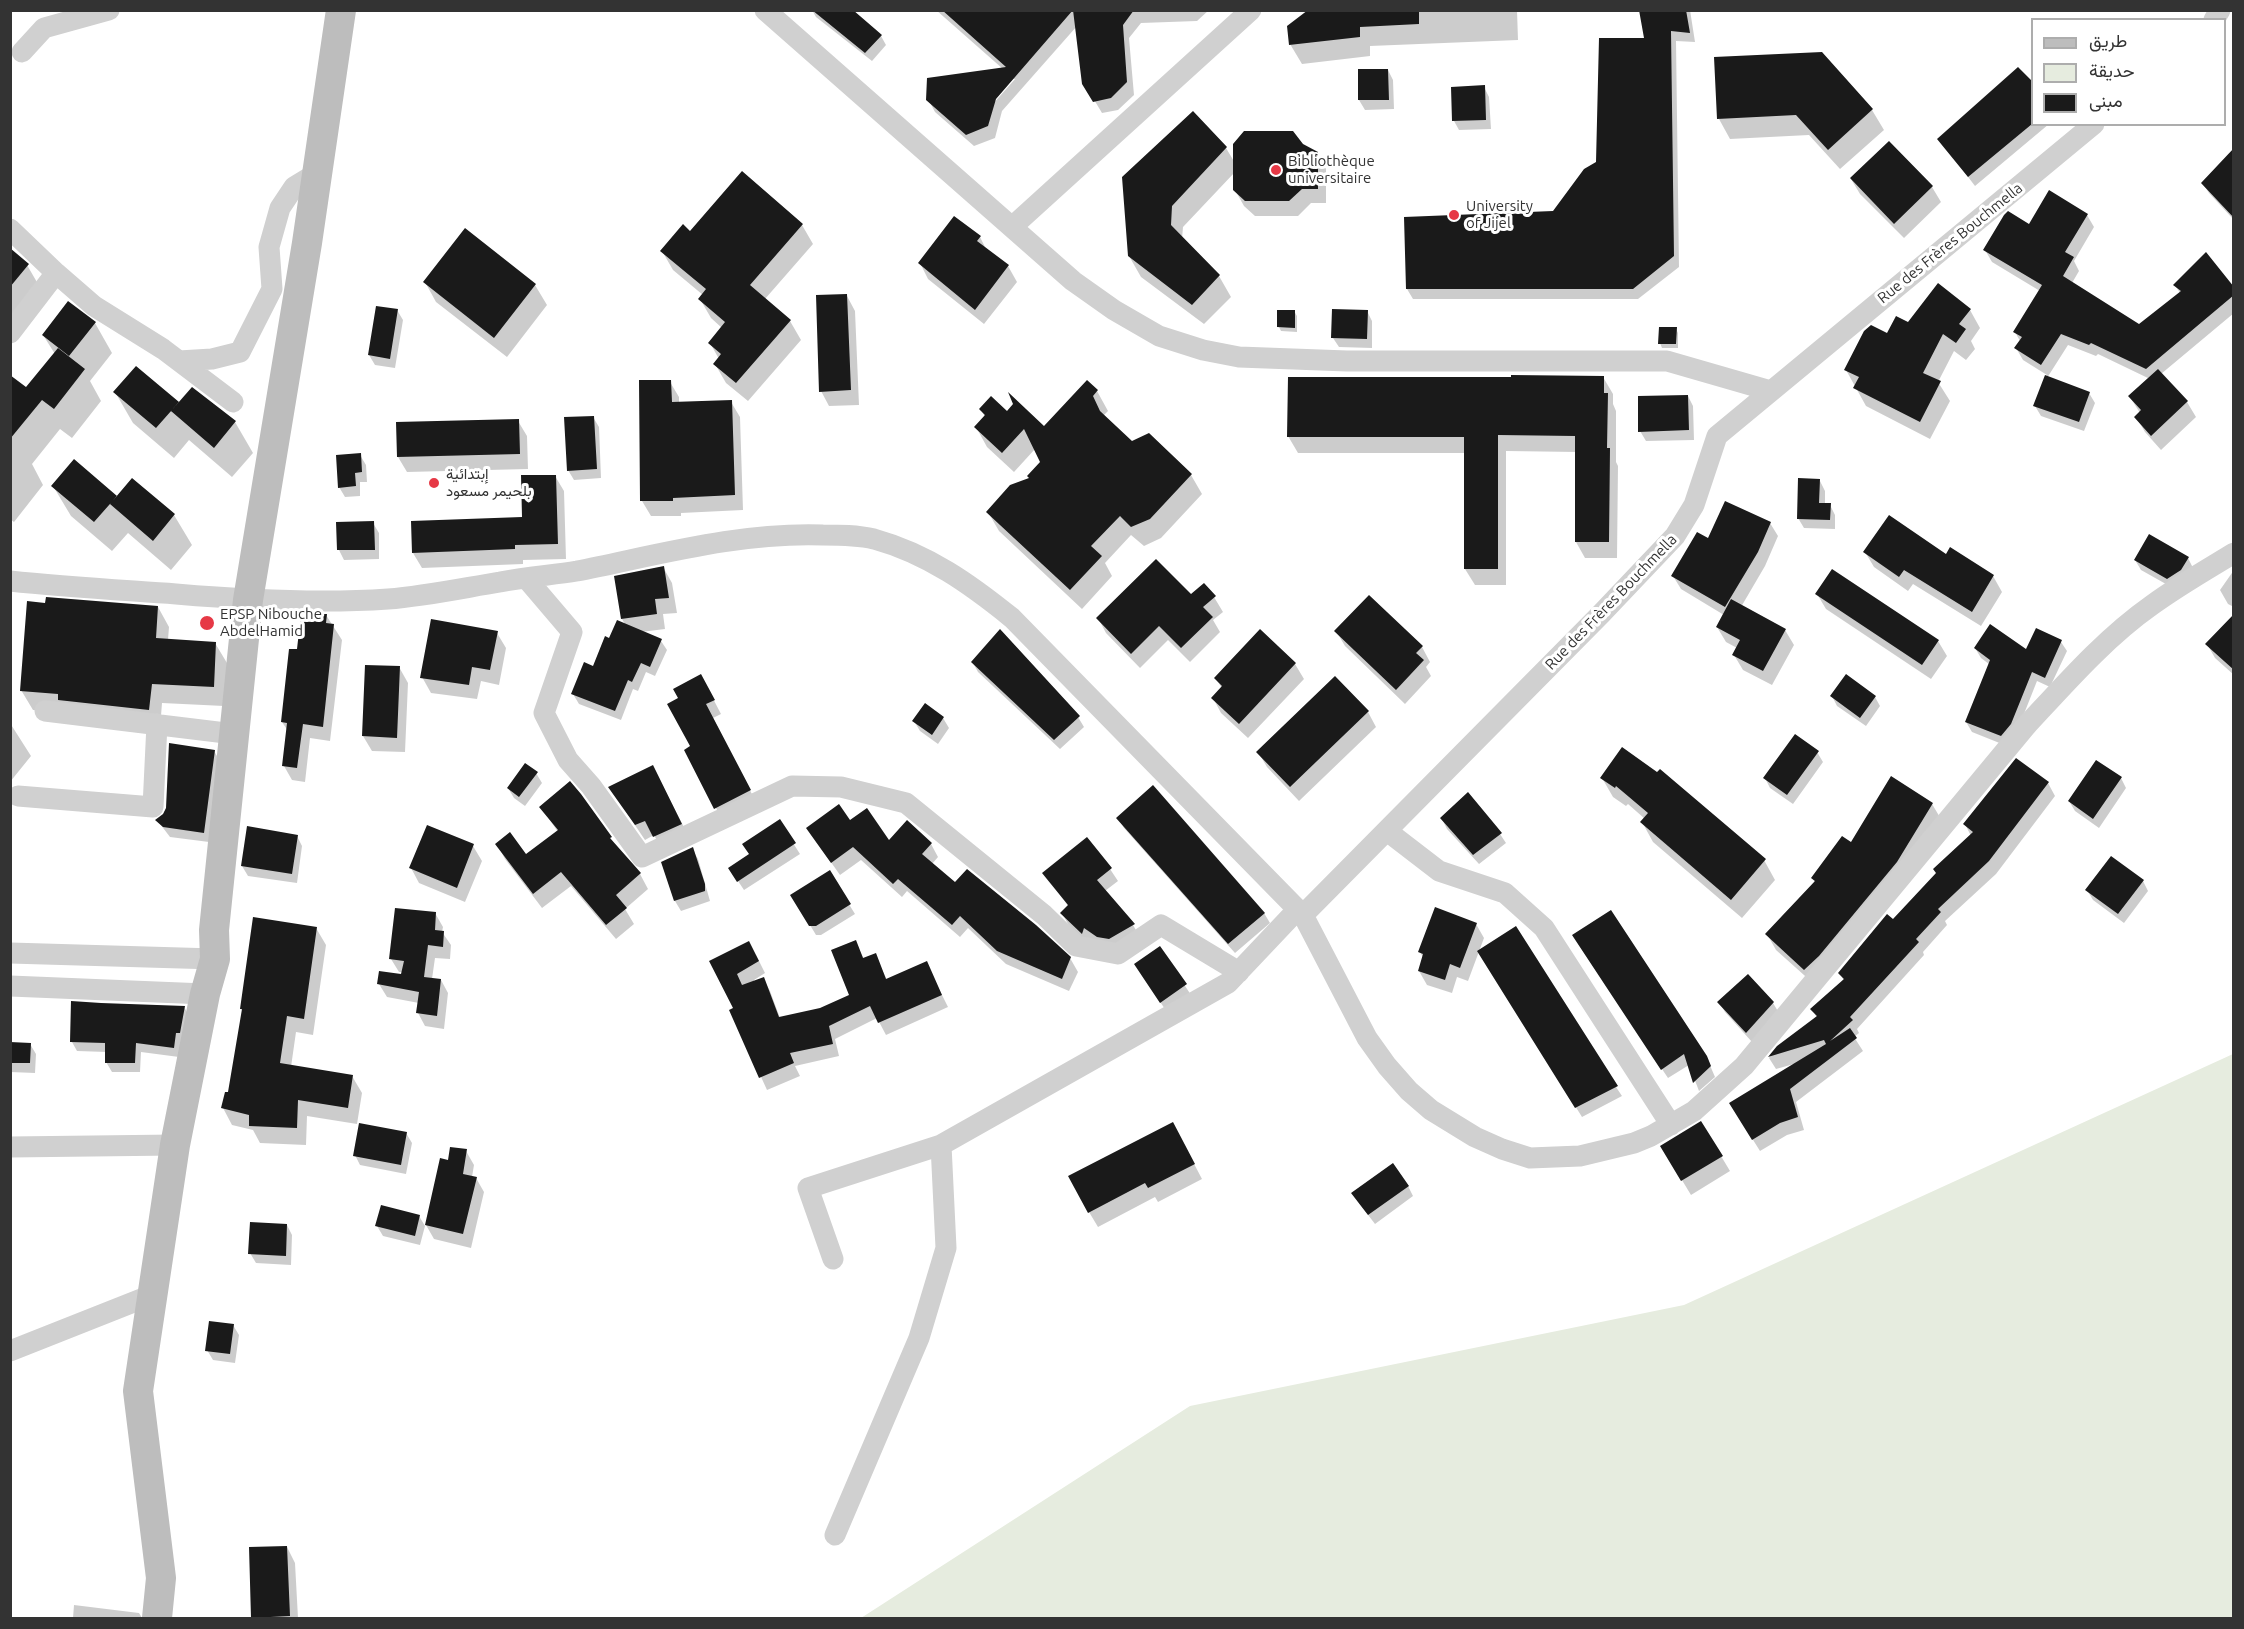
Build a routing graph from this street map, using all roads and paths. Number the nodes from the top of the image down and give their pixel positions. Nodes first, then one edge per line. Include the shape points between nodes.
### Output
1 (109, 10) edge
2 (341, 10) edge
3 (1251, 10) edge
4 (771, 12) edge
5 (22, 52) dead end
6 (2092, 126) edge
7 (317, 173) junction
8 (1012, 228) junction
9 (10, 229) edge
10 (56, 273) junction
11 (10, 333) edge
12 (179, 361) junction
13 (1771, 391) junction
14 (233, 402) dead end
15 (2234, 553) edge
16 (526, 578) junction
17 (10, 581) edge
18 (248, 600) junction
19 (45, 711) dead end
20 (157, 724) junction
21 (234, 734) junction
22 (18, 796) dead end
23 (1387, 831) junction
24 (1301, 912) junction
25 (10, 953) edge
26 (215, 959) junction
27 (1239, 972) junction
28 (10, 986) edge
29 (205, 994) junction
30 (1671, 1125) junction
31 (175, 1145) junction
32 (941, 1145) junction
33 (10, 1147) edge
34 (832, 1259) dead end
35 (154, 1294) junction
36 (10, 1351) edge
37 (835, 1535) dead end
38 (158, 1618) edge

1 - 5 street via 44,28
2 - 7 main road
3 - 8 street
4 - 8 street
6 - 13 street, Rue des Frères Bouchmella
7 - 12 street via 294,187 280,208 269,247 272,289 240,352
7 - 18 main road
8 - 13 street via 1114,310 1168,340 1203,350 1239,357 1347,361 1667,362
9 - 10 street
10 - 11 street
10 - 12 street via 94,306
12 - 14 street
13 - 23 street, Rue des Frères Bouchmella via 1717,435 1694,506 1675,536
15 - 30 street via 2151,605 2110,639 2026,726 1744,1066 1694,1111
16 - 18 street via 393,599
16 - 24 street via 721,542 806,534 867,538 929,560 976,589 1012,618
16 - 27 street via 572,632 544,713 568,760 642,857 792,786 841,787 906,803 1044,915 1076,946 1118,954 1161,925
17 - 18 street
18 - 21 main road
19 - 20 street
20 - 21 street
20 - 22 street via 153,807
21 - 26 main road via 214,930
23 - 24 street, Rue des Frères Bouchmella
23 - 30 street via 1439,871 1505,892 1544,928
24 - 27 street, Rue des Frères Bouchmella
24 - 30 street via 1367,1038 1387,1066 1431,1110 1475,1137 1530,1158 1554,1158 1634,1143
25 - 26 street
26 - 29 main road
27 - 32 street, Rue des Frères Bouchmella via 1228,983
28 - 29 street
29 - 31 main road
31 - 33 street
31 - 35 main road
32 - 34 street, Rue des Frères Bouchmella via 808,1188
32 - 37 street via 946,1248 919,1338
35 - 36 street
35 - 38 main road via 138,1391 161,1578

